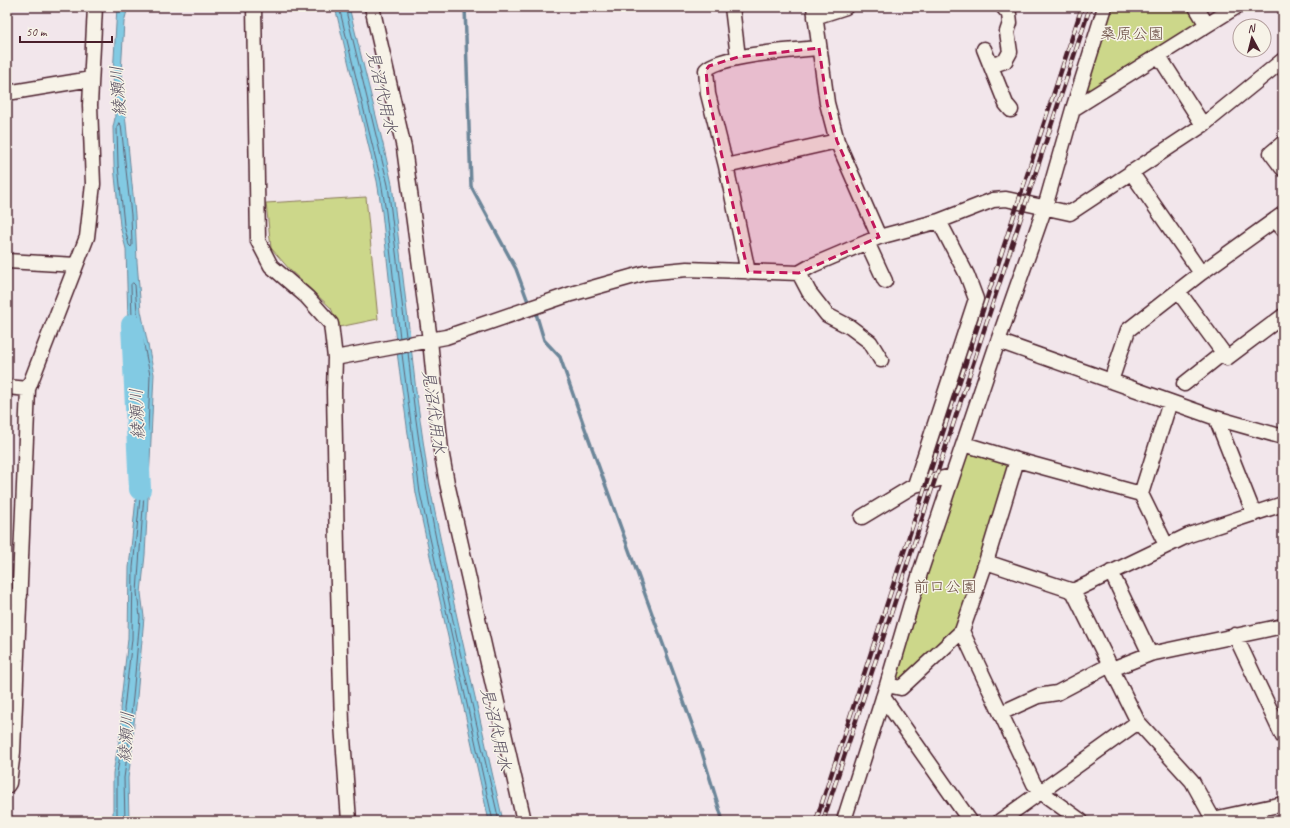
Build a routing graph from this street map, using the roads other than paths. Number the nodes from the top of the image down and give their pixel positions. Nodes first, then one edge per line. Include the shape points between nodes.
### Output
1 (94, 7) edge
2 (254, 7) edge
3 (372, 7) edge
4 (732, 7) edge
5 (846, 7) edge
6 (1002, 7) edge
7 (1106, 7) edge
8 (1196, 7) edge
9 (1236, 7) edge
10 (814, 12) edge
11 (1207, 25) junction
12 (819, 48) junction
13 (984, 49) dead end
14 (1159, 56) junction
15 (738, 57) junction
16 (1283, 60) edge
17 (992, 69) junction
18 (91, 79) junction
19 (7, 93) edge
20 (1073, 109) junction
21 (1011, 110) dead end
22 (1203, 125) junction
23 (837, 141) junction
24 (1283, 143) edge
25 (726, 166) junction
26 (1283, 169) edge
27 (1131, 172) junction
28 (1045, 207) junction
29 (939, 221) junction
30 (1280, 221) edge
31 (873, 239) junction
32 (7, 261) edge
33 (76, 264) junction
34 (748, 272) junction
35 (799, 273) junction
36 (1201, 273) junction
37 (885, 281) dead end
38 (1178, 291) junction
39 (1283, 316) edge
40 (430, 340) junction
41 (998, 341) junction
42 (1223, 353) junction
43 (335, 358) junction
44 (881, 360) dead end
45 (1111, 381) junction
46 (1184, 384) dead end
47 (7, 388) edge
48 (28, 389) junction
49 (1170, 402) junction
50 (1216, 418) junction
51 (1283, 437) edge
52 (964, 444) junction
53 (1016, 460) junction
54 (952, 476) junction
55 (915, 485) junction
56 (1141, 494) junction
57 (1283, 504) edge
58 (1254, 514) junction
59 (862, 517) dead end
60 (1166, 545) junction
61 (986, 562) junction
62 (1111, 572) junction
63 (1073, 591) junction
64 (14, 596) edge
65 (1283, 626) edge
66 (962, 631) junction
67 (1235, 635) junction
68 (1150, 654) junction
69 (1111, 667) junction
70 (885, 691) junction
71 (1001, 713) junction
72 (1138, 722) junction
73 (1283, 737) edge
74 (7, 786) edge
75 (1041, 792) junction
76 (1283, 804) edge
77 (1212, 820) edge
78 (349, 821) edge
79 (524, 821) edge
80 (847, 821) edge
81 (970, 821) edge
82 (1000, 821) edge
83 (1081, 821) edge

1 - 18 street
2 - 43 street via 258,241 270,266 308,297 331,324
3 - 40 street via 404,148
4 - 15 street
5 - 10 street
6 - 17 street via 1009,14 1007,32 1010,52 1005,61 996,64
7 - 20 street
8 - 11 street
9 - 11 street
10 - 12 street
11 - 14 street
12 - 15 street
12 - 23 street via 827,103
13 - 17 street
14 - 20 street
14 - 22 street
15 - 25 street via 709,66 706,70 708,94
16 - 22 street
17 - 21 street via 1006,104
18 - 19 street
18 - 33 street via 93,184 87,237
20 - 28 street
22 - 27 street
23 - 25 street
23 - 31 street
24 - 26 street via 1271,153
25 - 34 street
27 - 28 street via 1070,213
27 - 36 street
28 - 29 street via 1006,199 993,200
28 - 41 street
29 - 31 street
29 - 55 street via 967,275 976,299
30 - 36 street
31 - 35 street
31 - 37 street
32 - 33 street
33 - 48 street
34 - 35 street
34 - 40 street via 687,269 645,273
35 - 44 street via 809,292 827,315 850,327 870,342
36 - 38 street
38 - 42 street
38 - 45 street via 1128,330
39 - 42 street via 1227,358
40 - 43 street
40 - 79 street via 441,450 447,483
41 - 45 street
41 - 52 street
42 - 46 street
43 - 78 street via 342,724
45 - 49 street
47 - 48 street
48 - 64 street
49 - 50 street
49 - 56 street
50 - 51 street
50 - 58 street
52 - 53 street
52 - 54 street
53 - 56 street
53 - 61 street
54 - 55 street
54 - 70 street
55 - 59 street
56 - 60 street
57 - 58 street
58 - 60 street
60 - 62 street
61 - 63 street
61 - 66 street
62 - 63 street
62 - 68 street
63 - 69 street
64 - 74 street via 13,752
65 - 67 street
66 - 70 street via 900,688
66 - 71 street
67 - 68 street
67 - 73 street
68 - 69 street
69 - 71 street via 1057,693 1038,696
69 - 72 street
70 - 80 street via 845,817
70 - 81 street
71 - 75 street via 1034,784
72 - 75 street
72 - 77 street via 1192,781
75 - 82 street
75 - 83 street
76 - 77 street

